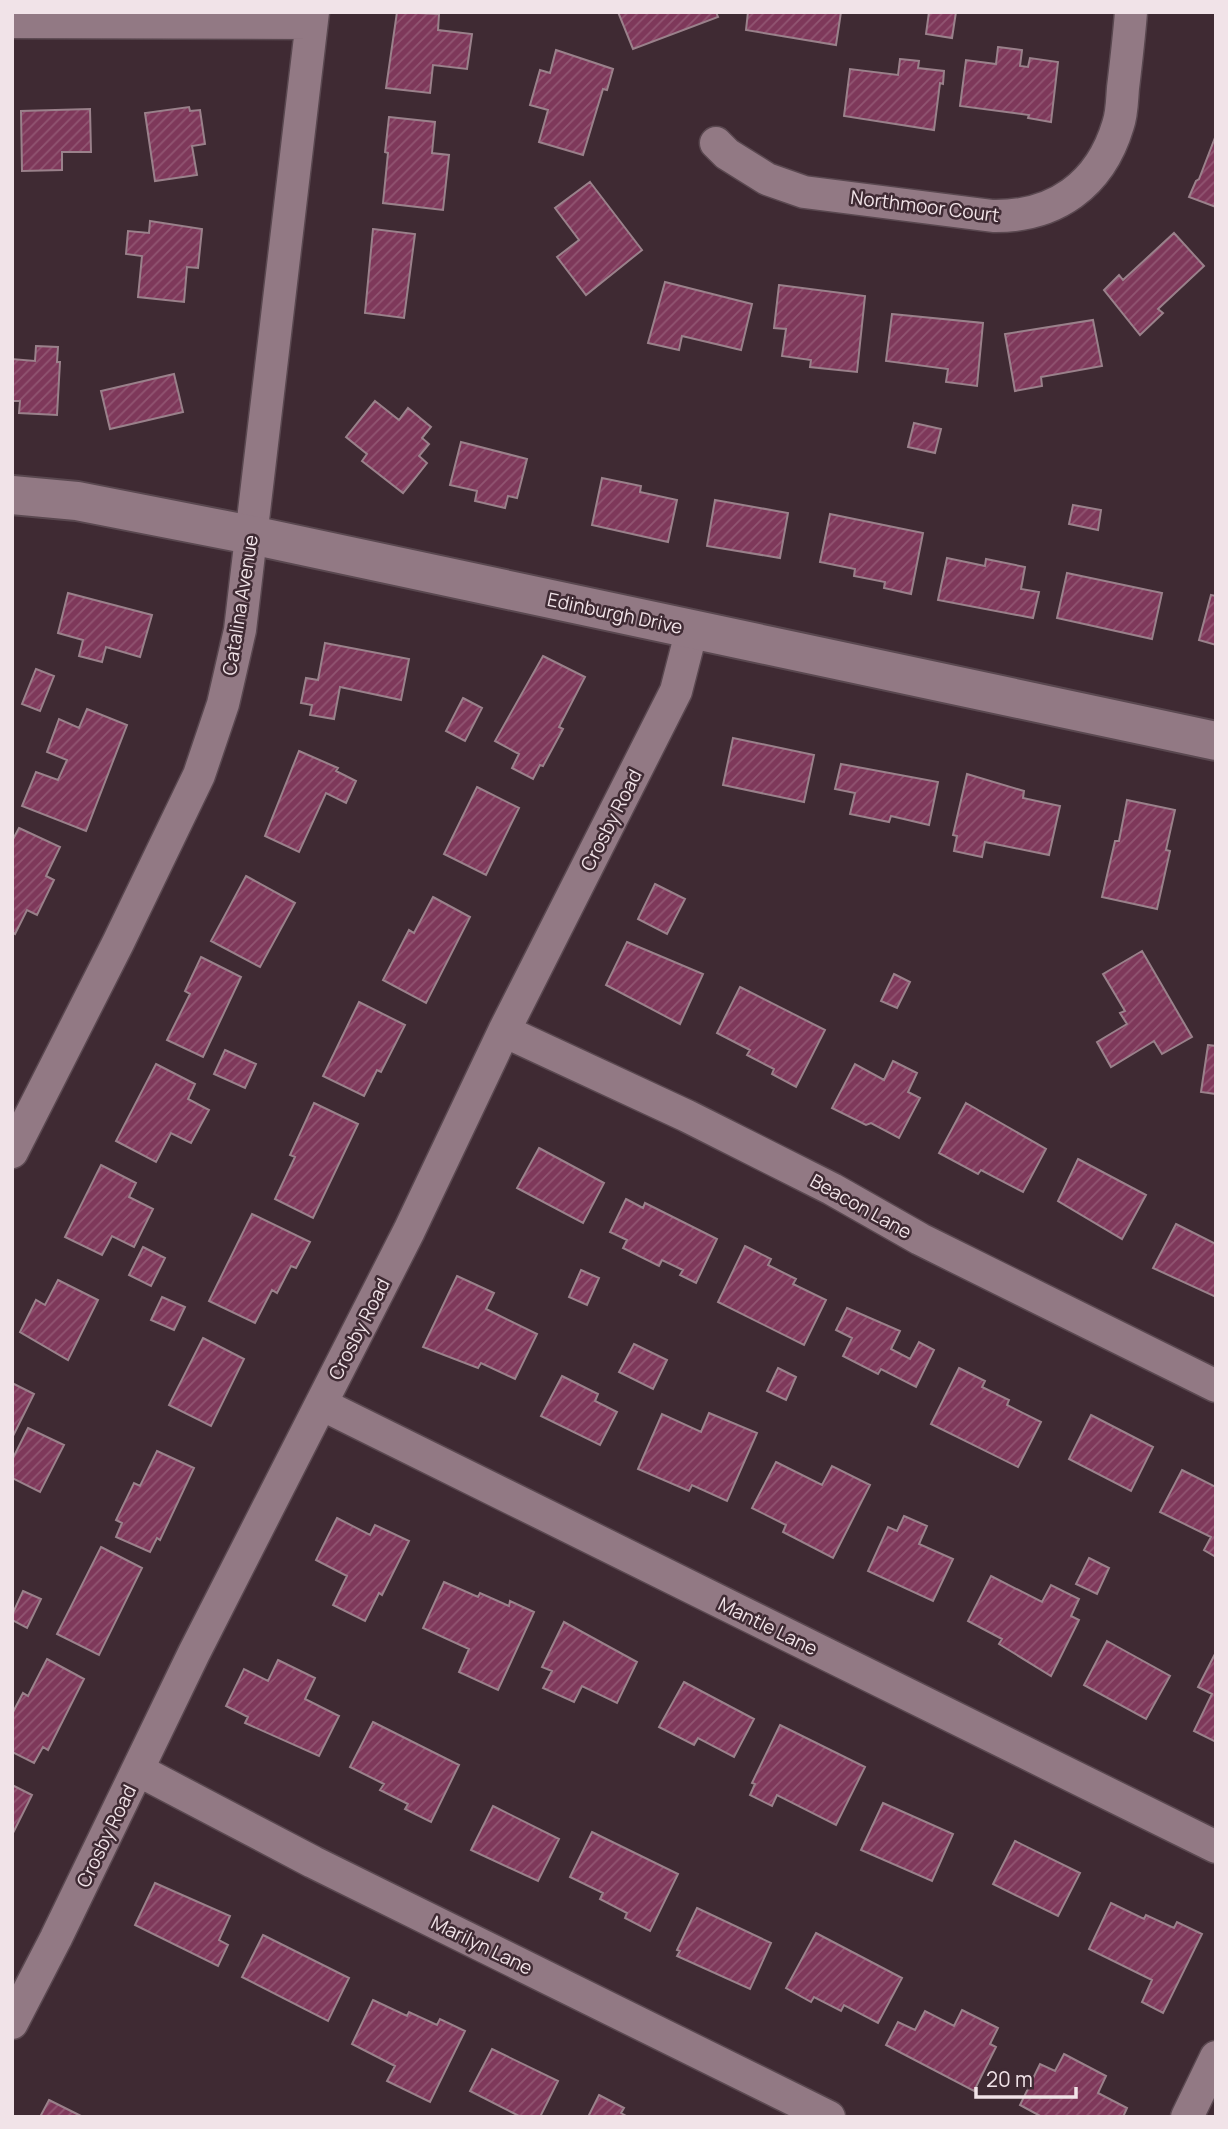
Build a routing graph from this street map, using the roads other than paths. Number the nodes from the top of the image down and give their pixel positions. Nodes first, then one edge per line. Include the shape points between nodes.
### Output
1 (1132, 12) edge
2 (312, 18) edge
3 (12, 23) edge
4 (716, 143) dead end
5 (12, 495) edge
6 (251, 535) junction
7 (692, 629) junction
8 (1216, 741) edge
9 (504, 1031) junction
10 (12, 1152) edge
11 (1216, 1386) edge
12 (321, 1404) junction
13 (138, 1770) junction
14 (1216, 1847) edge
15 (12, 2023) edge
16 (1216, 2057) edge
17 (828, 2117) edge
18 (1186, 2117) edge

1 - 4 street, Northmoor Court via 1119,122 1109,151 1074,193 1042,210 993,216 804,192 767,179
2 - 3 street
2 - 6 street, Catalina Avenue
5 - 6 street, Edinburgh Drive via 77,501
6 - 7 street, Edinburgh Drive
6 - 10 street, Catalina Avenue via 240,630 223,704 199,775
7 - 8 street, Edinburgh Drive
7 - 9 street, Crosby Road via 676,691
9 - 11 street, Beacon Lane via 699,1122 920,1239
9 - 12 street, Crosby Road
12 - 13 street, Crosby Road
12 - 14 street, Mantle Lane
13 - 15 street, Crosby Road
13 - 17 street, Marilyn Lane via 313,1862
16 - 18 street

